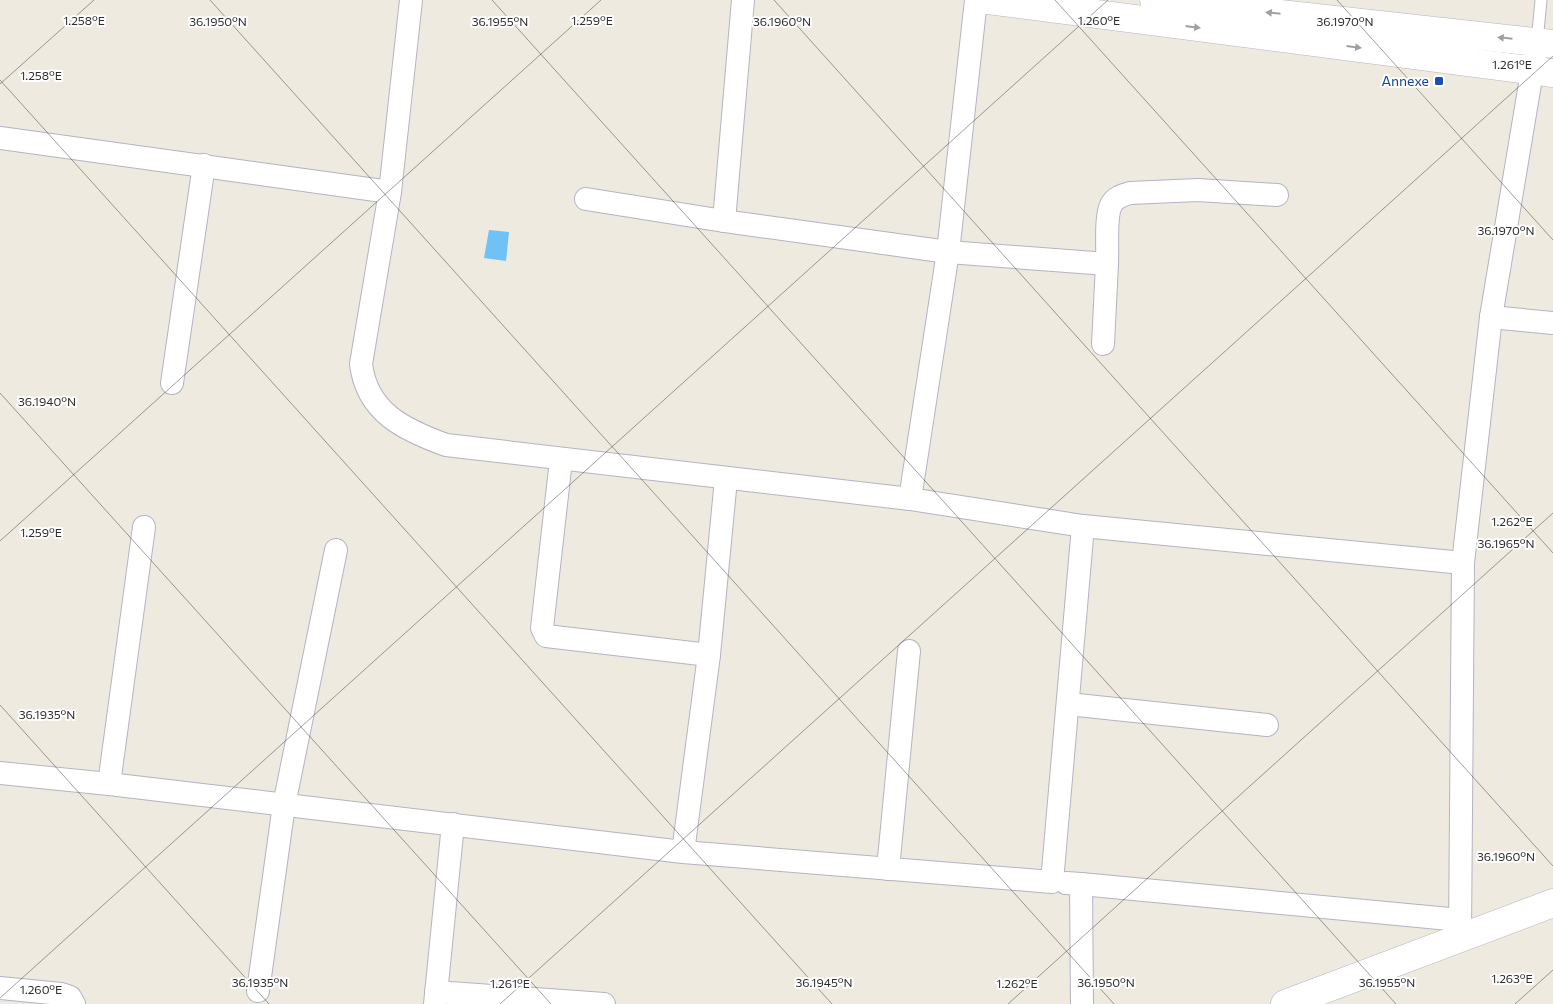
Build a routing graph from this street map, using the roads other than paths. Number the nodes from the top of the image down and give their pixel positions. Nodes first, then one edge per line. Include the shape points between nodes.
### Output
1 (411, 0) edge
2 (743, 0) edge
3 (976, 0) edge
4 (988, 0) edge
5 (1541, 0) edge
6 (1162, 6) edge
7 (1306, 8) edge
8 (1545, 43) edge
9 (1543, 71) edge
10 (0, 138) edge
11 (204, 165) junction
12 (390, 192) junction
13 (1277, 195) dead end
14 (586, 199) dead end
15 (724, 221) junction
16 (948, 252) junction
17 (1107, 264) junction
18 (1491, 317) junction
19 (1553, 323) edge
20 (1102, 344) dead end
21 (172, 383) dead end
22 (561, 460) junction
23 (726, 479) junction
24 (910, 499) junction
25 (1084, 526) junction
26 (144, 527) dead end
27 (336, 550) dead end
28 (1463, 563) junction
29 (909, 651) dead end
30 (709, 655) junction
31 (1068, 704) junction
32 (1267, 725) dead end
33 (0, 773) edge
34 (109, 784) junction
35 (284, 805) junction
36 (453, 824) junction
37 (683, 852) junction
38 (888, 869) junction
39 (1052, 882) junction
40 (1081, 884) junction
41 (1553, 903) edge
42 (1460, 928) junction
43 (0, 988) edge
44 (258, 991) dead end
45 (436, 998) edge
46 (1314, 999) edge
47 (74, 1004) edge
48 (604, 1004) edge
49 (1082, 1004) edge
50 (1285, 1004) edge

1 - 12 street
2 - 15 street
3 - 16 street
4 - 6 main road
5 - 8 lane
7 -> 6 main road
6 -> 9 main road
8 -> 7 main road
8 - 9 street
9 - 18 street
10 - 11 street
11 - 12 street
11 - 21 street
12 - 22 street via 361,364 363,382 378,407 413,433 446,445
13 - 17 street via 1198,190 1122,195 1109,211
14 - 15 street
15 - 16 street
16 - 17 street
16 - 24 street
17 - 20 street
18 - 19 street
18 - 28 street
22 - 23 street
22 - 30 street via 542,628 546,636
23 - 24 street
23 - 30 street
24 - 25 street
25 - 28 street
25 - 31 street
26 - 34 street
27 - 35 street
28 - 42 street
29 - 38 street
30 - 37 street
31 - 32 street
31 - 39 street
33 - 34 street
34 - 35 street
35 - 36 street
35 - 44 street
36 - 37 street
36 - 45 street
37 - 38 street
38 - 39 street
39 - 40 street
40 - 42 street
40 - 49 street
41 - 42 main road
42 - 46 main road
43 - 47 street via 60,994 70,997
45 - 48 street
46 - 50 main road

